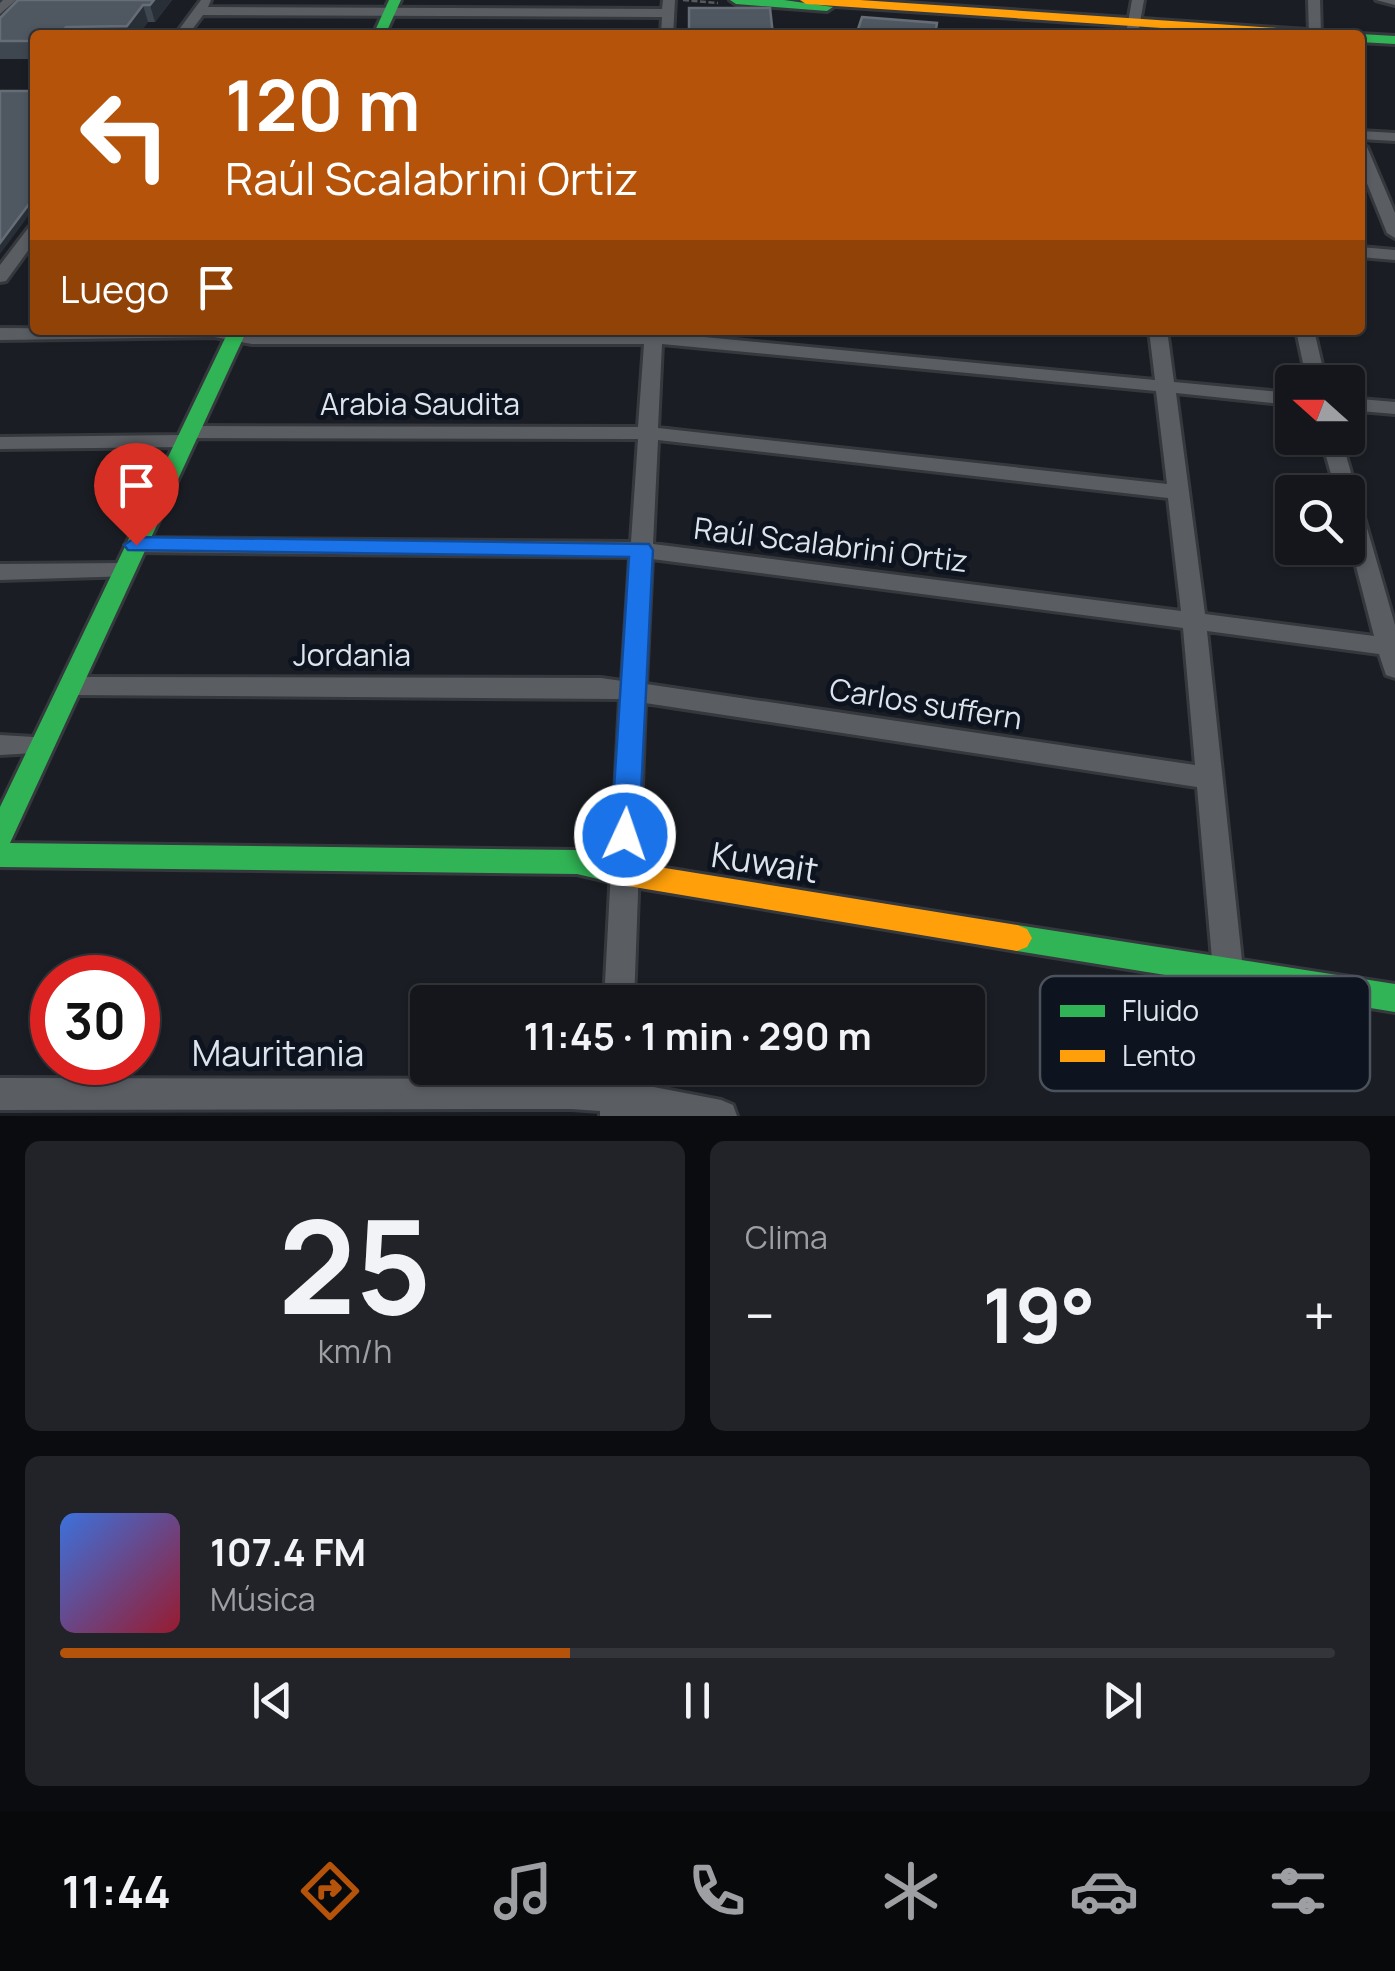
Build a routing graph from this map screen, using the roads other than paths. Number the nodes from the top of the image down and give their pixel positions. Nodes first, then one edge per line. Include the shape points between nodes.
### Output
1 (10, 0) edge
2 (644, 0) edge
3 (736, 0) edge
4 (806, 0) edge
5 (1314, 0) edge
6 (1382, 0) edge
7 (826, 1) edge
8 (1395, 1) edge
9 (924, 4) edge
10 (669, 5) edge
11 (204, 6) edge
12 (392, 8) edge
13 (0, 10) edge
14 (1135, 16) edge
15 (185, 30) edge
16 (667, 30) edge
17 (1211, 30) edge
18 (1275, 30) edge
19 (1315, 30) edge
20 (1365, 40) edge
21 (1395, 43) edge
22 (1365, 135) edge
23 (1395, 137) edge
24 (1365, 159) edge
25 (1395, 233) edge
26 (29, 246) edge
27 (1365, 252) edge
28 (1395, 254) edge
29 (0, 276) edge
30 (0, 334) edge
31 (30, 334) edge
32 (236, 335) edge
33 (654, 335) edge
34 (663, 335) edge
35 (1159, 335) edge
36 (1306, 335) edge
37 (1313, 365) edge
38 (1165, 388) junction
39 (1275, 398) edge
40 (1365, 405) edge
41 (1395, 408) edge
42 (650, 433) junction
43 (188, 437) junction
44 (0, 443) edge
45 (1176, 492) junction
46 (136, 545) junction
47 (641, 550) junction
48 (1365, 557) edge
49 (124, 571) junction
50 (0, 572) edge
51 (1194, 621) junction
52 (1393, 654) edge
53 (70, 686) junction
54 (633, 692) junction
55 (0, 745) edge
56 (42, 745) junction
57 (1209, 778) junction
58 (0, 836) edge
59 (0, 856) edge
60 (623, 871) junction
61 (1228, 970) junction
62 (1264, 976) edge
63 (620, 985) edge
64 (1370, 994) edge
65 (1395, 998) edge
66 (616, 1093) edge
67 (0, 1094) edge
68 (721, 1116) edge

1 - 13 street
2 - 10 street
3 - 14 street
4 - 7 street
5 - 19 street
6 - 8 street
7 - 9 street
9 - 14 street
10 - 12 street
10 - 16 street
11 - 12 street
11 - 15 street
14 - 17 street
14 - 18 street
20 - 21 street
22 - 23 street
24 - 25 street
26 - 29 street
27 - 28 street
30 - 31 street
32 - 43 street
33 - 42 street
34 - 38 street
35 - 38 street
36 - 37 street
38 - 39 street
38 - 45 street
40 - 41 street
42 - 43 street, Arabia Saudita
42 - 45 street, Arabia Saudita
42 - 47 street
43 - 44 street, Arabia Saudita
43 - 46 street
45 - 51 street
46 - 47 street, Raúl Scalabrini Ortiz
46 - 49 street
47 - 51 street, Raúl Scalabrini Ortiz
47 - 54 street
48 - 52 street
49 - 50 street
49 - 53 street
51 - 52 street, Raúl Scalabrini Ortiz
51 - 57 street
53 - 54 street, Jordania
53 - 56 street
54 - 57 street, Carlos suffern
54 - 60 street
55 - 56 street
56 - 58 street
57 - 61 street
59 - 60 street, Kuwait via 576,862
60 - 61 street, Kuwait
60 - 63 street
61 - 62 street, Kuwait
64 - 65 street, Kuwait
66 - 67 street, Mauritania
66 - 68 street, Mauritania

